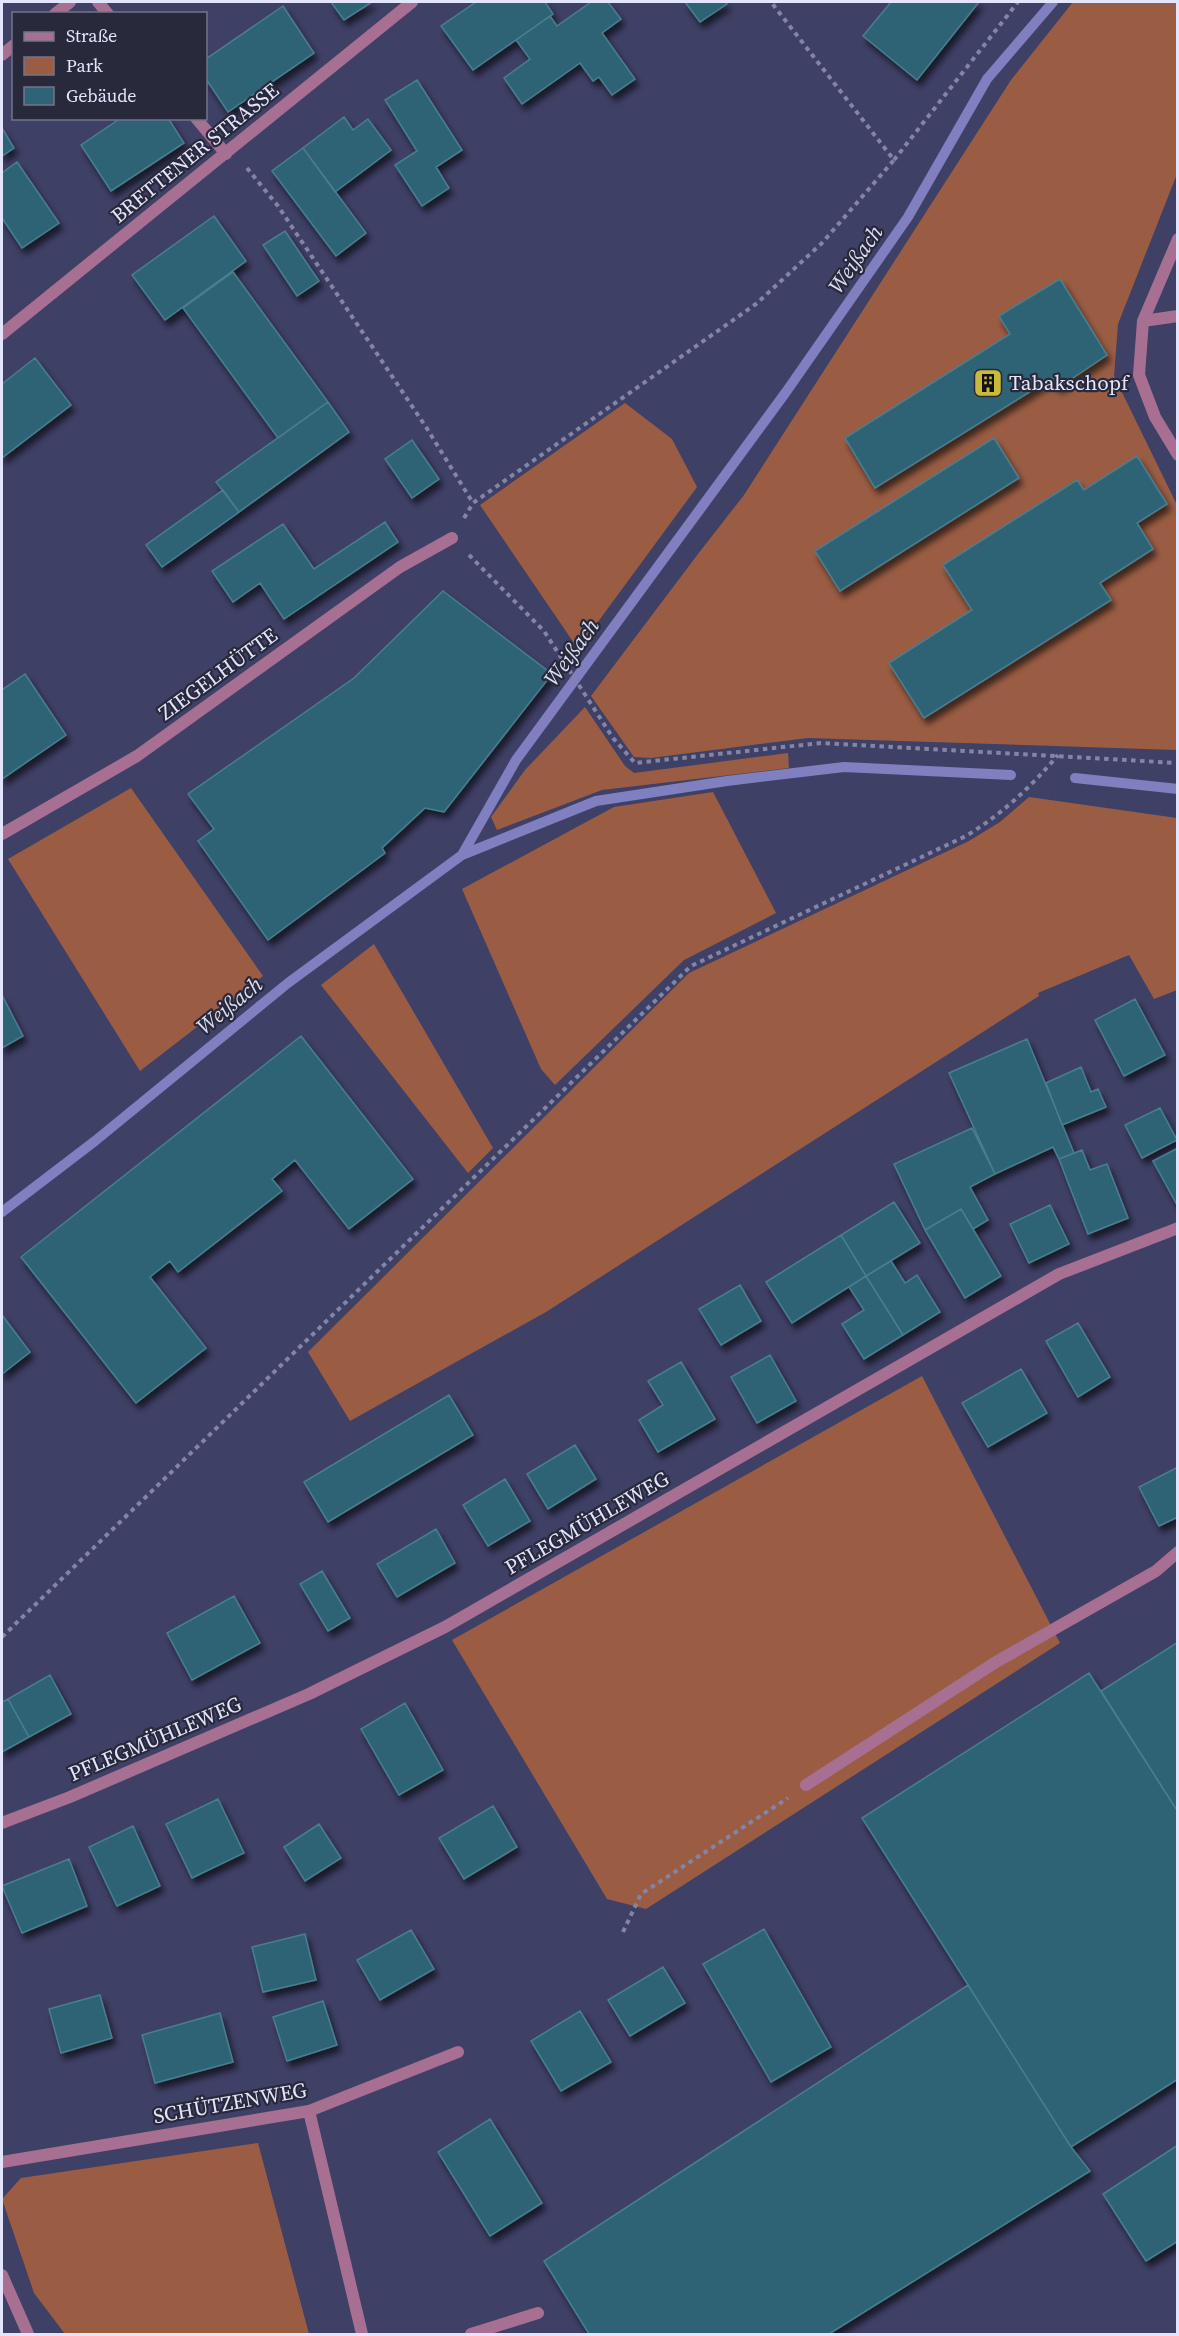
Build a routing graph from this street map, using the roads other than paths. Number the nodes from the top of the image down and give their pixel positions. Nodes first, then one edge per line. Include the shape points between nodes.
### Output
1 (70, 2) edge
2 (412, 2) edge
3 (58, 12) edge
4 (198, 120) edge
5 (229, 152) junction
6 (1178, 239) edge
7 (1178, 316) edge
8 (1143, 321) junction
9 (2, 334) edge
10 (1178, 455) edge
11 (452, 538) road end
12 (2, 834) edge
13 (1178, 1228) edge
14 (1178, 1552) edge
15 (806, 1785) road end
16 (2, 1823) edge
17 (458, 2052) dead end
18 (309, 2110) junction
19 (2, 2162) edge
20 (2, 2275) edge
21 (538, 2313) dead end
22 (28, 2334) edge
23 (362, 2334) edge
24 (471, 2334) edge

1 - 3 street
2 - 5 street, BRETTENER STRASSE
4 - 5 street
5 - 9 street, BRETTENER STRASSE
6 - 8 street
7 - 8 street
8 - 10 street via 1139,375 1155,417
11 - 12 street, ZIEGELHÜTTE via 400,567 137,756
13 - 16 street, PFLEGMÜHLEWEG via 1059,1274 445,1627 309,1694
14 - 15 street via 1156,1571 996,1662
17 - 18 street, SCHÜTZENWEG
18 - 19 street, SCHÜTZENWEG
18 - 23 street
20 - 22 street
21 - 24 street

